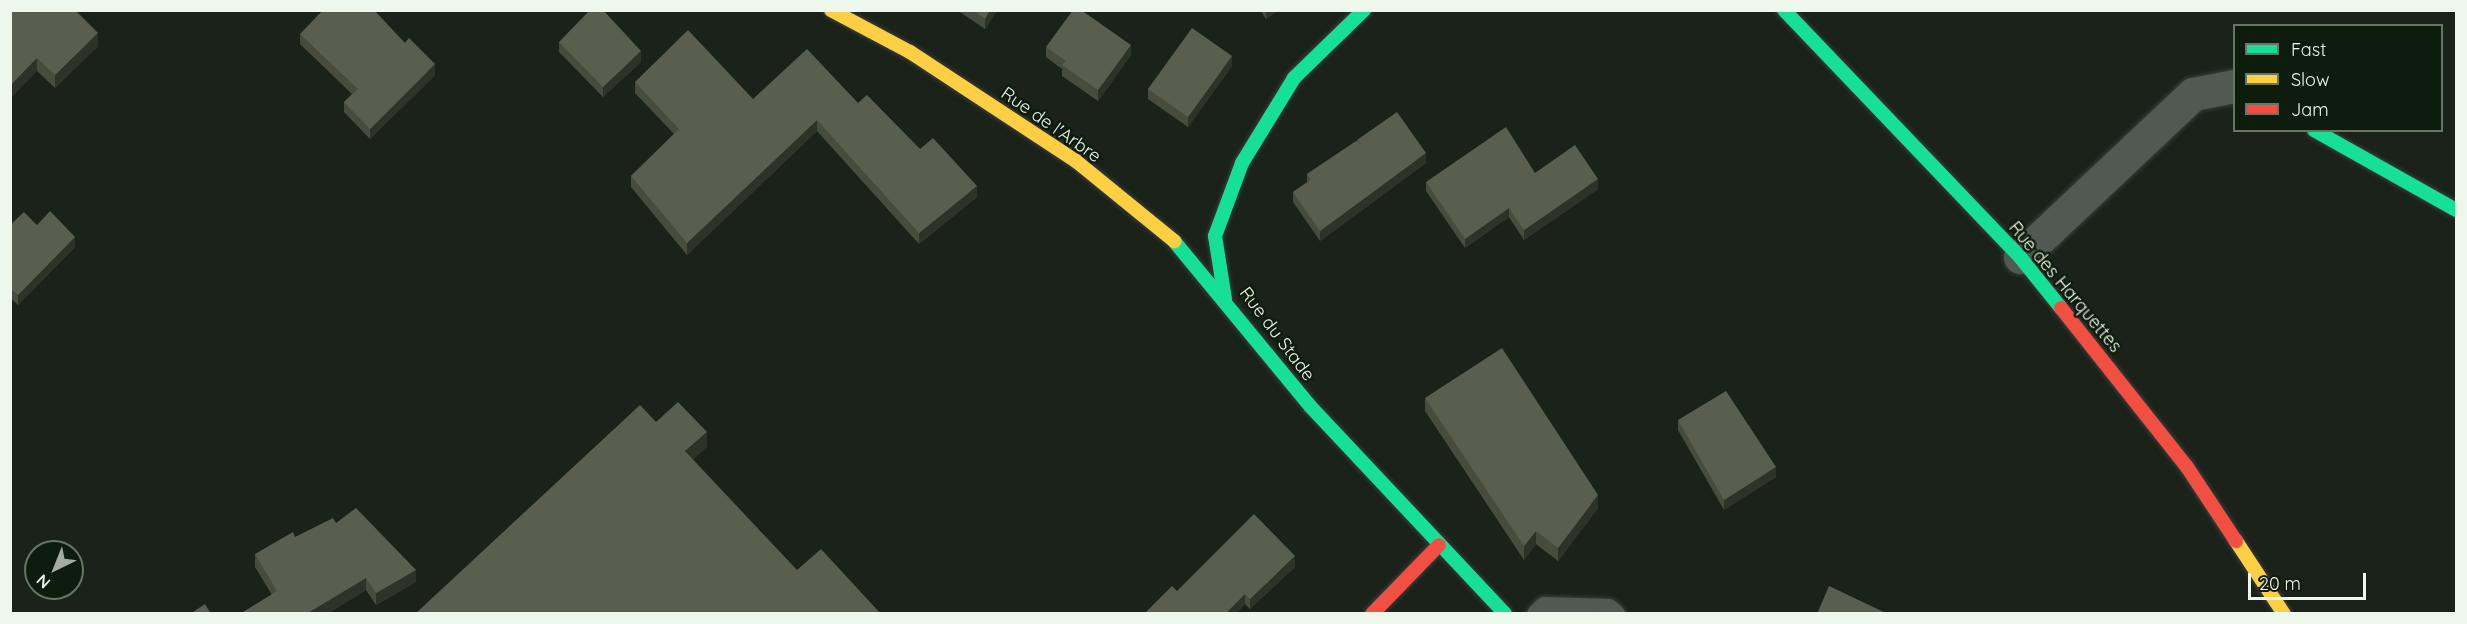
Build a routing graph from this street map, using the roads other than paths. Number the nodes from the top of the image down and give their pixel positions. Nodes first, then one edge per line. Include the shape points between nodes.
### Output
1 (831, 10) edge
2 (1364, 10) edge
3 (1784, 10) edge
4 (2233, 86) edge
5 (2318, 132) edge
6 (2457, 210) edge
7 (2020, 257) junction
8 (1225, 301) junction
9 (1439, 545) junction
10 (1372, 614) edge
11 (1505, 614) edge
12 (1537, 614) edge
13 (1614, 614) edge
14 (2284, 614) edge

1 - 8 street, Rue de l'Arbre via 910,52 1076,161 1180,246
2 - 8 street, Rue du Stade via 1294,78 1242,163 1215,236
3 - 7 street, Rue des Harquettes
4 - 7 street via 2193,94
5 - 6 street
7 - 14 street, Rue des Harquettes via 2187,467
8 - 9 street, Rue du Stade via 1310,406
9 - 10 street
9 - 11 street, Rue du Stade
12 - 13 lane via 1544,607 1608,609

